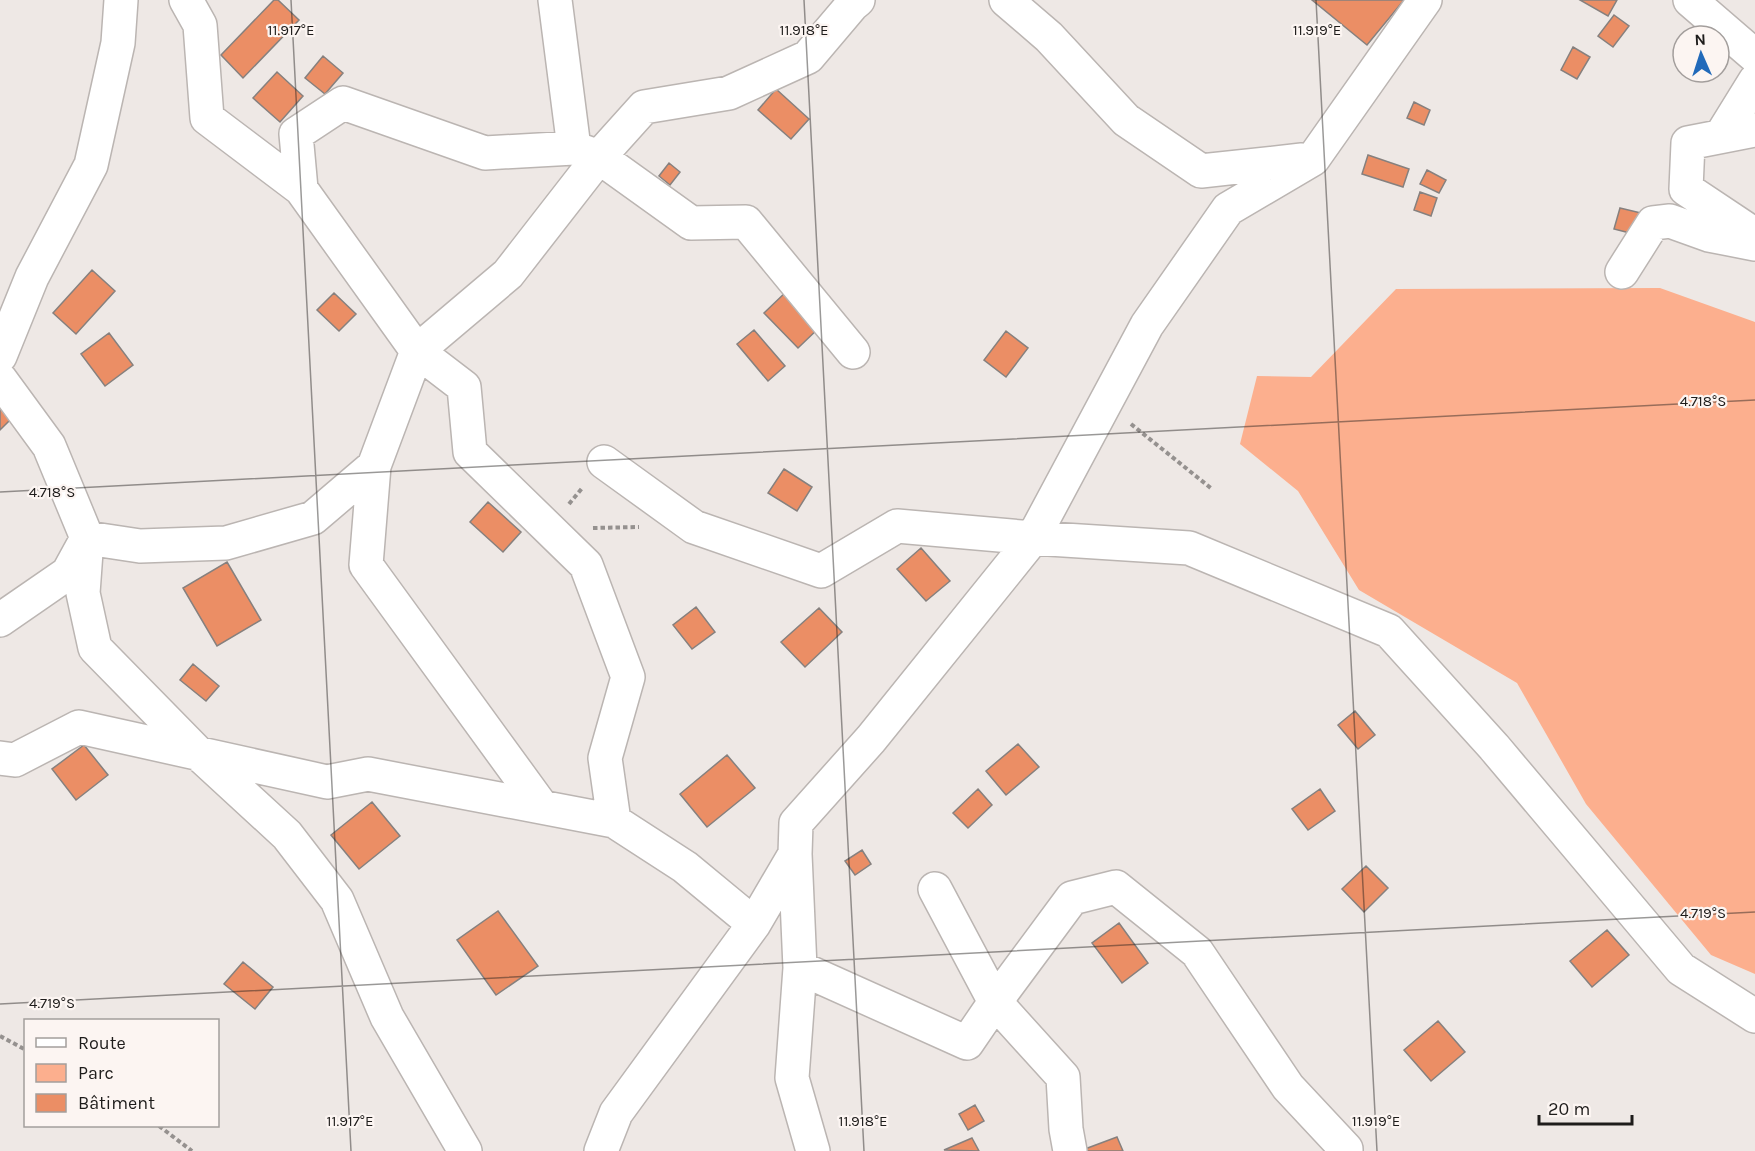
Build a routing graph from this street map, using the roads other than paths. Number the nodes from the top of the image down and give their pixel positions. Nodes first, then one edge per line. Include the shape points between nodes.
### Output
1 (121, 0) edge
2 (186, 0) edge
3 (555, 0) edge
4 (858, 0) edge
5 (1006, 0) edge
6 (1425, 0) edge
7 (1690, 0) edge
8 (1755, 56) edge
9 (1755, 81) edge
10 (1755, 130) edge
11 (1721, 136) junction
12 (587, 153) junction
13 (1312, 159) junction
14 (301, 189) junction
15 (1755, 235) edge
16 (1755, 244) edge
17 (1622, 272) dead end
18 (417, 351) junction
19 (853, 352) dead end
20 (0, 356) edge
21 (0, 379) edge
22 (604, 462) road end
23 (374, 466) junction
24 (87, 538) junction
25 (1033, 538) junction
26 (0, 620) edge
27 (199, 754) junction
28 (0, 758) edge
29 (542, 807) junction
30 (614, 821) junction
31 (795, 854) junction
32 (935, 889) dead end
33 (754, 924) junction
34 (800, 968) junction
35 (994, 1002) junction
36 (1755, 1016) edge
37 (465, 1151) edge
38 (602, 1151) edge
39 (813, 1151) edge
40 (1070, 1151) edge
41 (1346, 1151) edge

1 - 20 street via 118,44 91,165 32,278
2 - 14 street via 200,25 207,118
3 - 12 street
4 - 12 street via 808,57 729,93 644,107
5 - 13 street via 1049,37 1126,120 1201,171
6 - 13 street
7 - 8 street
9 - 11 street
10 - 11 street
11 - 15 street via 1688,143 1686,189
12 - 14 street via 485,153 343,103 296,134
12 - 18 street via 508,274
12 - 19 street via 691,222 746,222
13 - 25 street via 1228,209 1147,325
14 - 18 street
16 - 17 street via 1709,235 1670,221 1653,223
18 - 23 street
18 - 30 street via 464,387 470,452 586,565 628,677 605,758
21 - 24 street via 49,446
22 - 25 street via 694,527 821,571 897,526
23 - 24 street via 313,518 226,543 140,546
23 - 29 street via 366,565
24 - 26 street via 68,573
24 - 27 street via 83,593 95,648
25 - 31 street via 870,739 796,823
25 - 36 street via 1189,548 1389,631 1494,747 1681,969
27 - 28 street via 79,728 15,760
27 - 29 street via 327,783 368,774
27 - 37 street via 287,835 337,900 387,1017
29 - 30 street
30 - 33 street via 685,867
31 - 33 street
31 - 34 street
32 - 35 street
33 - 38 street via 616,1113
34 - 35 street via 968,1043
34 - 39 street via 792,1078
35 - 40 street via 1063,1077
35 - 41 street via 1072,898 1116,887 1197,952 1288,1087

